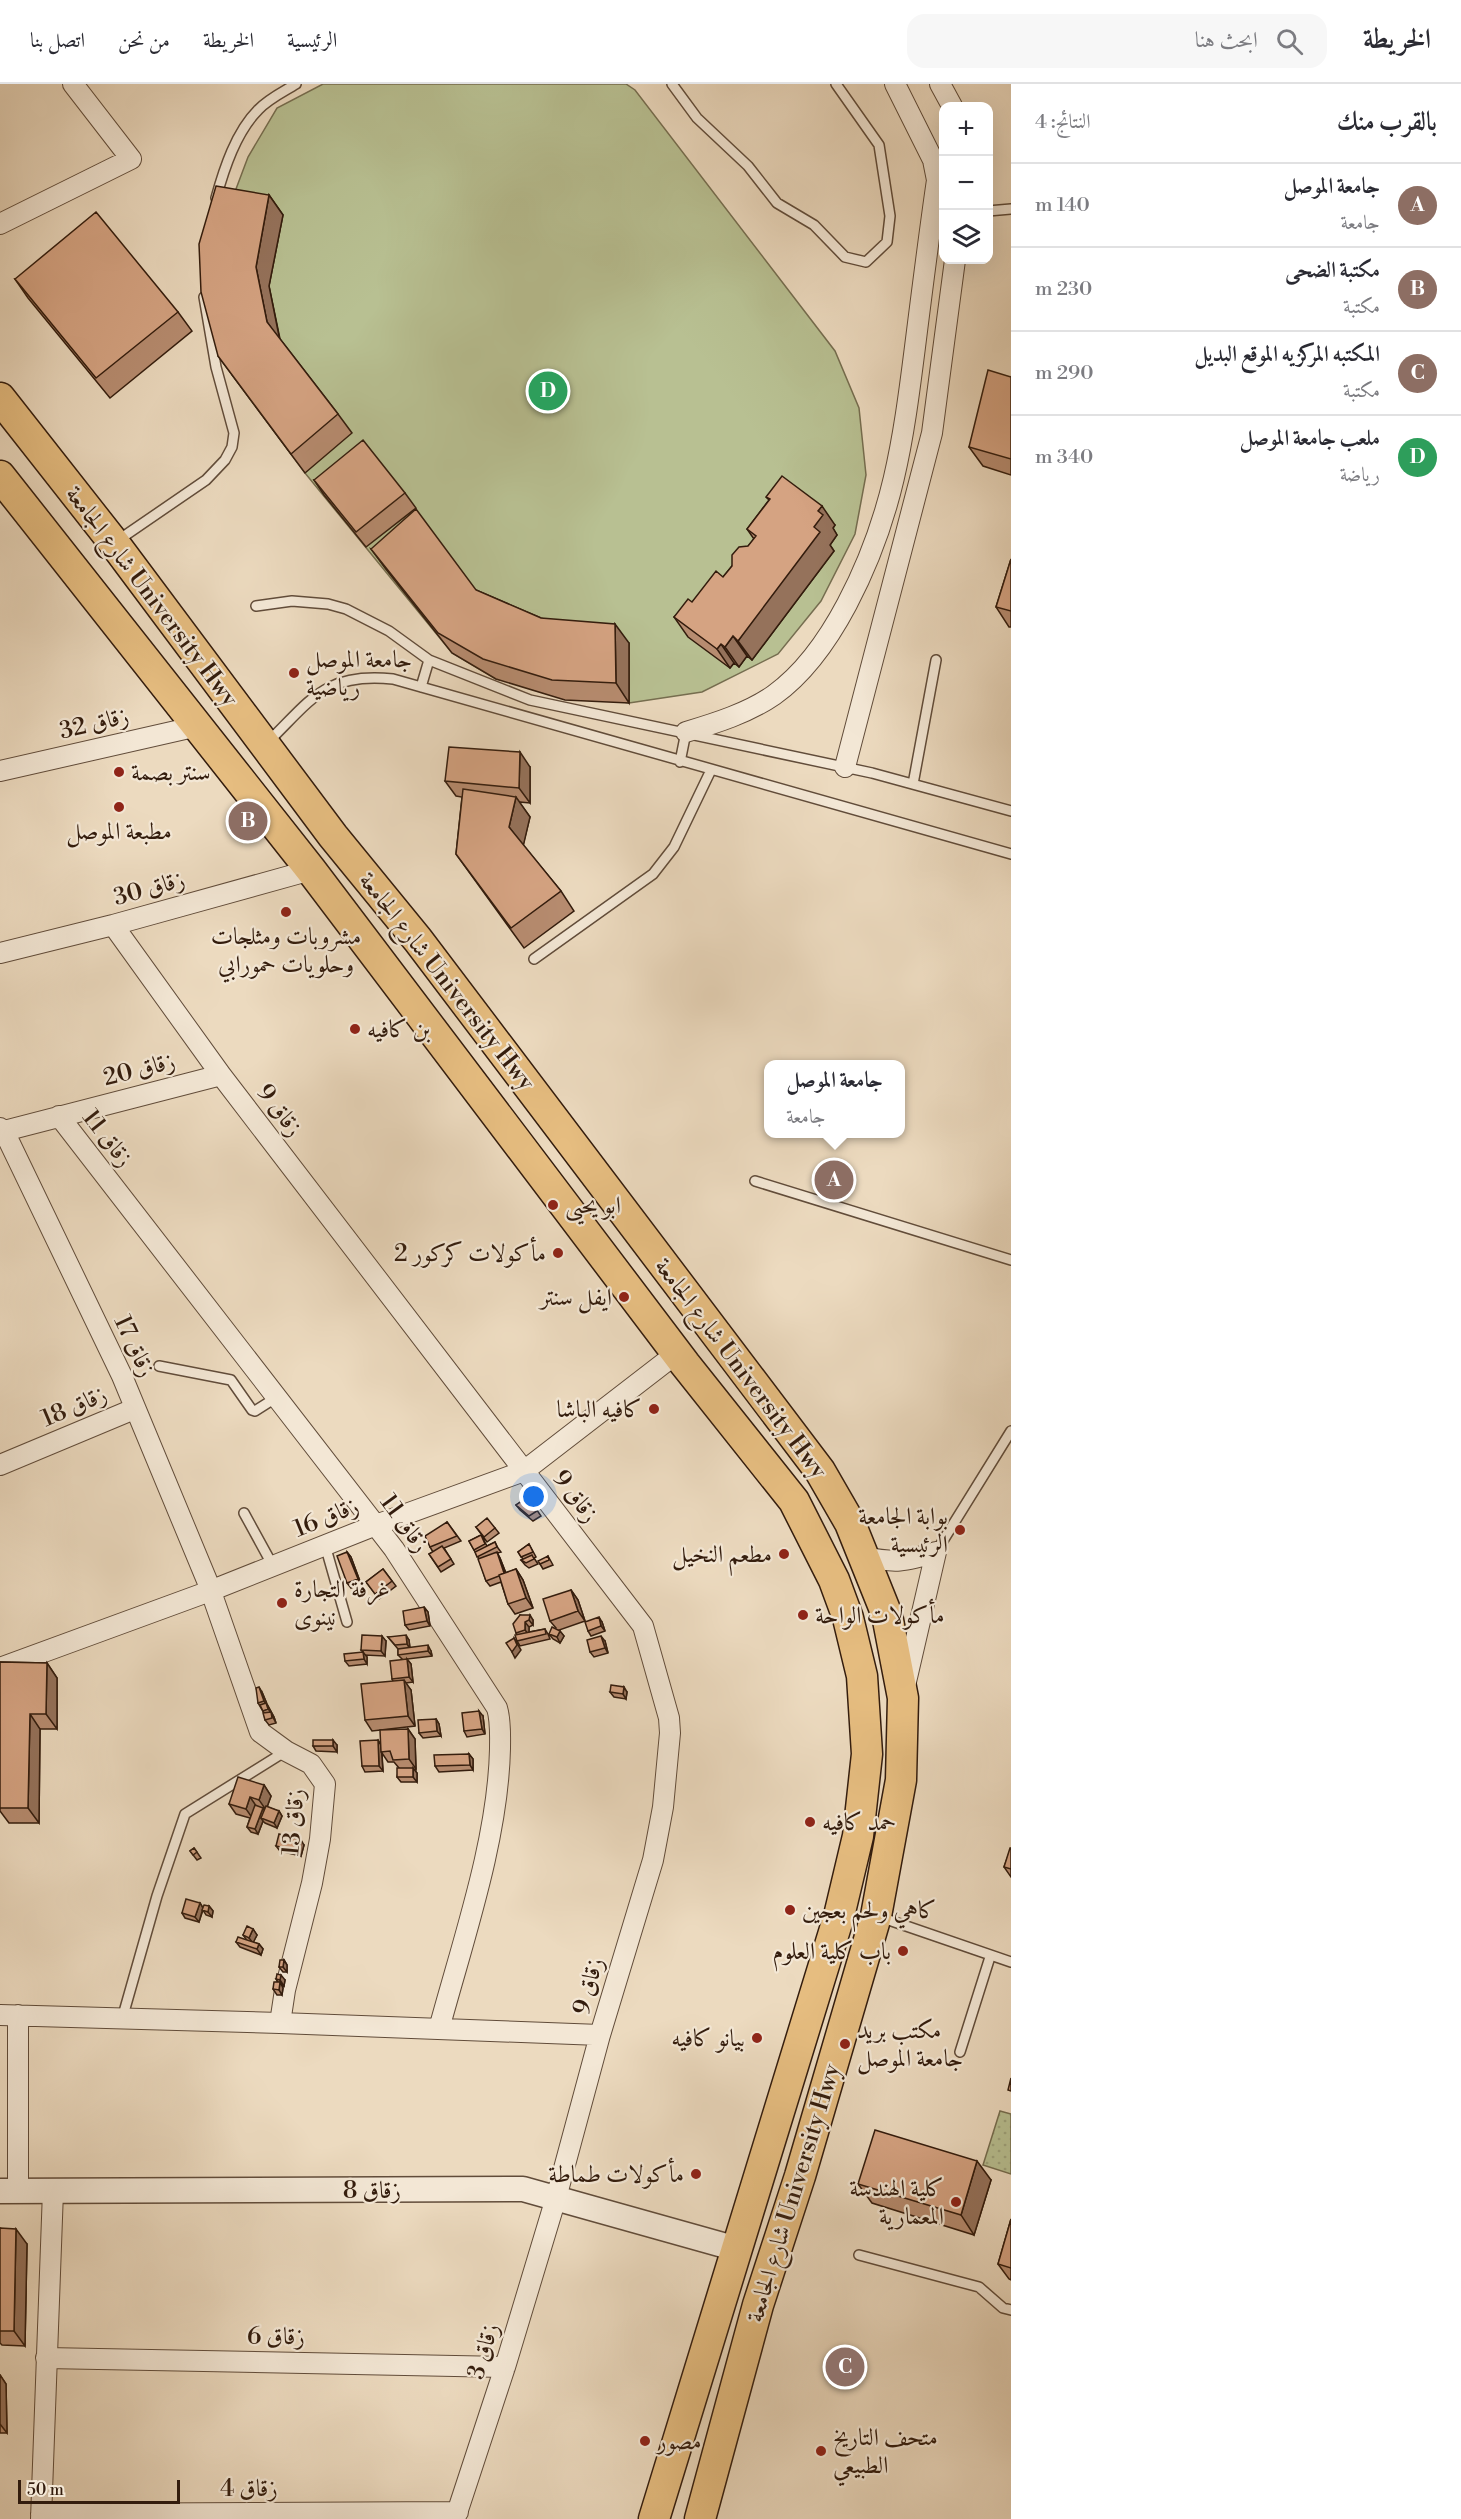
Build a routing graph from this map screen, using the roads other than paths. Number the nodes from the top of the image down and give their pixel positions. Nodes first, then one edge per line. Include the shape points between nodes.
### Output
1 (73, 84) edge
2 (296, 84) edge
3 (672, 84) edge
4 (836, 84) edge
5 (895, 84) edge
6 (940, 84) edge
7 (950, 102) edge
8 (213, 207) edge
9 (1011, 209) edge
10 (993, 211) edge
11 (0, 224) edge
12 (954, 264) edge
13 (203, 287) edge
14 (0, 398) edge
15 (0, 476) edge
16 (114, 543) junction
17 (256, 606) dead end
18 (429, 660) junction
19 (936, 660) dead end
20 (421, 687) junction
21 (198, 726) junction
22 (686, 732) junction
23 (264, 745) junction
24 (680, 762) junction
25 (845, 766) junction
26 (711, 770) junction
27 (0, 771) edge
28 (913, 784) junction
29 (1011, 811) edge
30 (1011, 854) edge
31 (311, 870) junction
32 (113, 925) junction
33 (418, 940) junction
34 (0, 953) edge
35 (534, 959) dead end
36 (384, 965) junction
37 (221, 1075) junction
38 (59, 1116) junction
39 (1, 1131) edge
40 (755, 1181) dead end
41 (1011, 1260) edge
42 (677, 1353) junction
43 (159, 1366) dead end
44 (277, 1397) junction
45 (134, 1409) junction
46 (1011, 1431) edge
47 (0, 1465) edge
48 (524, 1471) junction
49 (244, 1513) dead end
50 (376, 1525) junction
51 (325, 1545) junction
52 (936, 1552) junction
53 (863, 1557) junction
54 (273, 1566) junction
55 (210, 1591) junction
56 (347, 1622) dead end
57 (0, 1668) edge
58 (903, 1698) junction
59 (286, 1751) junction
60 (876, 1916) junction
61 (990, 1957) junction
62 (1011, 1962) edge
63 (9, 2015) edge
64 (122, 2019) junction
65 (280, 2023) junction
66 (439, 2029) junction
67 (600, 2035) junction
68 (960, 2052) dead end
69 (9, 2191) edge
70 (53, 2191) junction
71 (556, 2198) junction
72 (737, 2249) junction
73 (860, 2255) dead end
74 (1011, 2310) edge
75 (46, 2358) junction
76 (505, 2367) junction
77 (456, 2515) edge
78 (41, 2517) edge
79 (654, 2519) edge
80 (699, 2519) edge

1 - 11 street via 131,159
2 - 8 lane via 257,110 222,176
3 - 4 lane via 697,118 748,166 777,202 814,225 845,257 866,262 887,242 890,216 879,145
5 - 22 street via 933,160 937,180 903,441 884,517 871,554 839,619 820,649 798,673 773,695 747,710
6 - 7 street
9 - 10 lane
12 - 25 street via 932,433
13 - 16 lane via 216,366 234,433 232,447 206,480
14 - 16 main road, شارع الجامعة University Hwy
15 - 21 main road, شارع الجامعة University Hwy
16 - 23 main road, شارع الجامعة University Hwy
17 - 18 lane via 301,601 346,609 389,631
18 - 20 lane
18 - 22 lane via 530,700
19 - 28 lane
20 - 23 lane via 378,677 335,684 322,690
20 - 24 lane
21 - 27 street, زقاق 32
21 - 31 main road, شارع الجامعة University Hwy
22 - 24 lane
22 - 25 lane
23 - 33 main road, شارع الجامعة University Hwy
24 - 26 lane
25 - 28 lane
26 - 30 lane
26 - 35 lane via 674,847 653,874
28 - 29 lane
31 - 32 street, زقاق 30
31 - 36 main road, شارع الجامعة University Hwy
32 - 34 street, زقاق 30
32 - 37 street, زقاق 9
33 - 36 main road
33 - 53 main road, شارع الجامعة University Hwy via 820,1471 850,1523
36 - 42 main road, شارع الجامعة University Hwy
37 - 38 street, زقاق 20
37 - 48 street, زقاق 9
38 - 39 street, زقاق 20
38 - 44 street, زقاق 11
39 - 45 street, زقاق 17 via 122,1376
40 - 41 lane
42 - 48 street, زقاق 16
42 - 72 main road, شارع الجامعة University Hwy via 794,1500 834,1580 848,1618 864,1697 867,1754 858,1836 840,1916
43 - 44 lane via 231,1380 255,1411
44 - 50 street, زقاق 11
45 - 47 street, زقاق 18
45 - 55 street, زقاق 17
46 - 52 lane
48 - 50 street, زقاق 16
48 - 67 street, زقاق 9 via 643,1626 669,1718 663,1807 653,1860
49 - 54 lane
50 - 51 street, زقاق 16
50 - 66 street, زقاق 11 via 500,1716 492,1831
51 - 54 street, زقاق 16
51 - 56 lane
52 - 53 street via 905,1562
52 - 58 street
53 - 58 main road, شارع الجامعة University Hwy via 887,1616
54 - 55 street, زقاق 16
55 - 57 street, زقاق 16
55 - 59 street, زقاق 13 via 260,1732
58 - 60 main road, شارع الجامعة University Hwy via 901,1780
59 - 64 lane via 185,1814
59 - 65 street, زقاق 13 via 311,1764 325,1784 312,1883
60 - 61 lane
60 - 80 main road, شارع الجامعة University Hwy via 758,2304
61 - 62 lane
61 - 68 lane
63 - 64 street
63 - 69 street
64 - 65 street
65 - 66 street
66 - 67 street
67 - 71 street, زقاق 9
69 - 70 street, زقاق 8
70 - 71 street, زقاق 8 via 523,2189
70 - 75 street
71 - 72 street, زقاق 8
71 - 76 street, زقاق 3
72 - 79 main road, شارع الجامعة University Hwy
73 - 74 lane via 979,2287
75 - 76 street, زقاق 6
75 - 78 street
76 - 77 street, زقاق 3
77 - 78 street, زقاق 4

